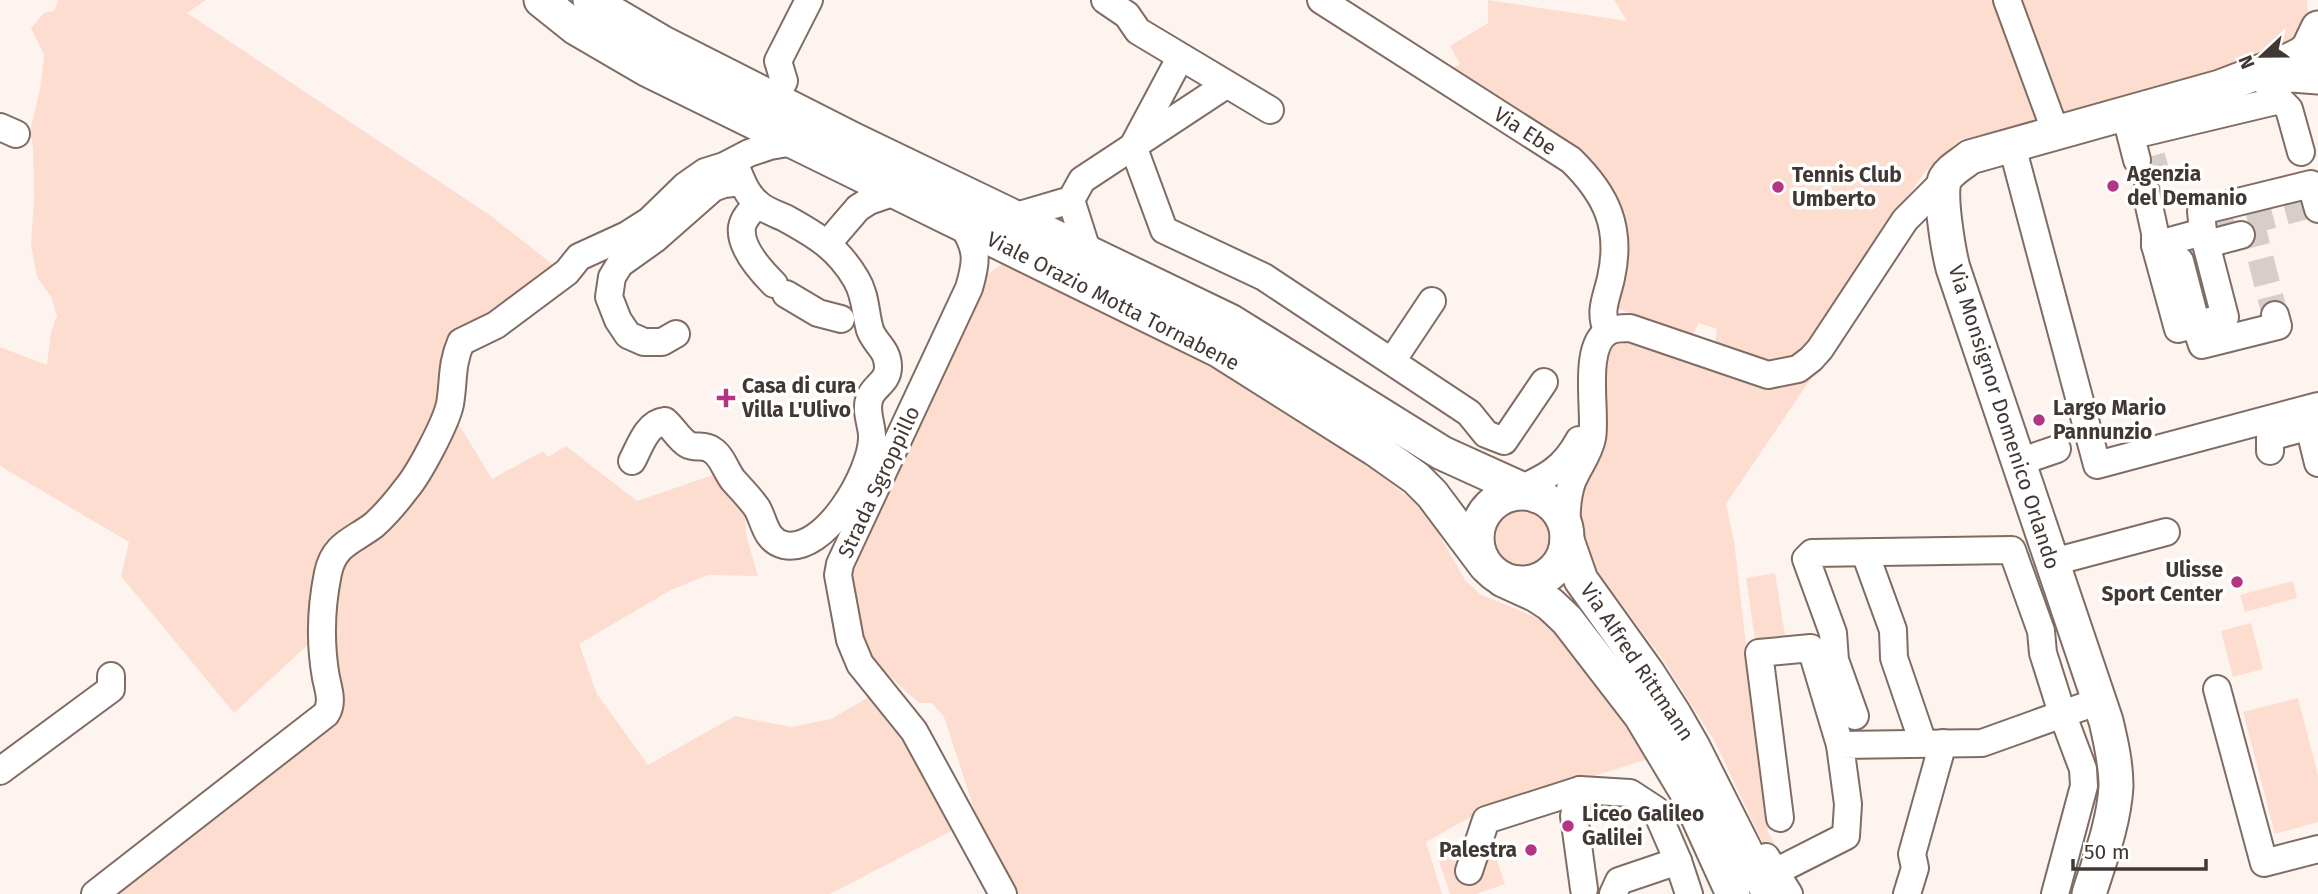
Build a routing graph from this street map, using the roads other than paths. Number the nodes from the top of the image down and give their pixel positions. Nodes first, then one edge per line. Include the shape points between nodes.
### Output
1 (541, 0) edge
2 (590, 0) edge
3 (809, 0) edge
4 (1105, 0) edge
5 (1321, 0) edge
6 (2007, 0) edge
7 (2318, 27) edge
8 (1180, 58) junction
9 (2318, 77) edge
10 (1226, 85) junction
11 (2220, 87) junction
12 (775, 100) junction
13 (1270, 110) dead end
14 (736, 114) junction
15 (2056, 133) junction
16 (2140, 134) junction
17 (793, 142) junction
18 (1133, 146) junction
19 (2012, 146) junction
20 (2301, 152) dead end
21 (841, 166) junction
22 (739, 167) junction
23 (1944, 181) junction
24 (2153, 190) tunnel mouth
25 (895, 192) junction
26 (1071, 200) junction
27 (758, 204) junction
28 (858, 208) junction
29 (2318, 209) edge
30 (1013, 217) junction
31 (963, 226) junction
32 (2241, 235) tunnel mouth
33 (2164, 238) junction
34 (2205, 238) junction
35 (828, 243) junction
36 (1088, 253) junction
37 (1031, 259) junction
38 (2180, 261) dead end
39 (969, 288) junction
40 (1432, 301) dead end
41 (2275, 315) dead end
42 (841, 319) dead end
43 (1607, 331) junction
44 (676, 334) dead end
45 (1392, 361) junction
46 (1544, 382) dead end
47 (1592, 416) junction
48 (2315, 419) edge
49 (2057, 449) dead end
50 (2270, 451) dead end
51 (632, 461) dead end
52 (2019, 462) junction
53 (2318, 463) edge
54 (1522, 493) junction
55 (2159, 534) dead end
56 (1567, 535) junction
57 (1865, 553) junction
58 (2053, 562) junction
59 (1494, 573) junction
60 (111, 683) dead end
61 (2217, 689) dead end
62 (2099, 701) junction
63 (2062, 713) junction
64 (1855, 716) dead end
65 (1933, 743) junction
66 (1840, 746) junction
67 (0, 771) edge
68 (1580, 790) junction
69 (1780, 818) dead end
70 (2318, 849) edge
71 (1678, 861) junction
72 (1469, 871) dead end
73 (1778, 887) edge
74 (1584, 890) dead end
75 (95, 894) edge
76 (1003, 894) edge
77 (1613, 894) edge
78 (1689, 894) edge
79 (1733, 894) edge
80 (1907, 894) edge
81 (2055, 894) edge
82 (2090, 894) edge

1 - 14 main road, Viale Orazio Motta Tornabene via 576,28
2 - 12 main road, Viale Orazio Motta Tornabene
3 - 12 street via 778,61 784,81
4 - 8 street via 1127,15 1138,31
5 - 43 street, Via Ebe via 1586,174 1604,199 1612,221 1615,257 1601,317
6 - 15 street
7 - 11 main road via 2313,42 2300,55
8 - 10 street
8 - 18 street
9 - 11 main road via 2292,75
10 - 13 street
10 - 18 street
11 - 16 main road
12 - 30 main road, Viale Orazio Motta Tornabene
14 - 17 main road, Viale Orazio Motta Tornabene
14 - 22 street via 745,133
15 - 16 main road
15 - 19 main road
16 - 20 street via 2280,100 2290,109
17 - 21 main road, Viale Orazio Motta Tornabene
17 - 22 street via 770,146
18 - 26 street via 1083,180
18 - 45 street via 1164,230 1264,277
19 - 23 main road via 1970,158
19 - 48 street via 2097,465
21 - 25 main road, Viale Orazio Motta Tornabene
21 - 28 street
22 - 27 street via 747,192
22 - 44 street via 724,184 713,188 620,264 611,277 609,297 628,335 644,342 663,342
22 - 75 street via 705,172 649,221 579,257 567,272 496,325 461,342 453,364 450,406 424,463 374,524 331,559 323,628 330,700 327,714
23 - 43 street via 1905,220 1820,349 1798,369 1769,375 1630,328
23 - 52 main road, Via Monsignor Domenico Orlando via 1953,268
24 - 33 street via 2155,233
25 - 28 street
25 - 31 main road, Viale Orazio Motta Tornabene
26 - 30 street
26 - 36 street
27 - 35 street
27 - 42 street via 742,226 743,238 763,273 818,313
28 - 35 street
29 - 34 street via 2312,184 2201,212
30 - 36 main road, Viale Orazio Motta Tornabene
31 - 37 main road, Viale Orazio Motta Tornabene
31 - 39 street via 976,256
32 - 34 street
33 - 34 street
33 - 34 street via 2178,329 2225,317
35 - 51 street via 857,280 871,332 886,354 889,368 886,380 870,398 868,461 832,523 802,544 785,545 772,539 757,509 713,450 684,443 665,421 650,428
36 - 54 main road, Viale Orazio Motta Tornabene via 1230,321 1442,453
37 - 39 street via 999,257
37 - 59 main road, Viale Orazio Motta Tornabene via 1220,351 1375,449 1432,494
38 - 41 street via 2202,345 2278,326
39 - 76 street, Strada Sgroppillo via 838,575 850,639 860,664 914,731
40 - 45 street
43 - 47 street via 1594,356
45 - 46 street via 1469,413 1486,434 1504,441
47 - 54 street via 1571,456
47 - 56 street via 1590,448 1572,484 1566,510
48 - 50 street via 2270,436
48 - 53 street
49 - 52 street
52 - 58 main road, Via Monsignor Domenico Orlando
54 - 56 main road via 1557,510
54 - 59 main road via 1495,501 1477,532 1480,555
55 - 58 street
56 - 59 main road via 1560,564 1540,580 1515,584
56 - 73 main road, Via Alfred Rittmann via 1587,589 1647,672 1693,747 1748,856
57 - 63 street via 2012,550 2041,631 2043,653
57 - 64 street via 1812,553 1806,559 1833,633 1835,660
57 - 65 street via 1893,631 1894,658
58 - 62 main road, Via Monsignor Domenico Orlando
59 - 79 main road, Via Alfred Rittmann via 1550,604 1567,620 1641,716 1686,791
60 - 67 street
61 - 70 street via 2264,863
62 - 63 street
62 - 82 main road, Via Monsignor Domenico Orlando via 2111,743 2116,787
63 - 65 street via 1983,743
63 - 81 street via 2083,769 2084,786
65 - 66 street
65 - 80 street
66 - 69 street via 1811,648 1759,653
66 - 73 street via 1846,836
68 - 71 street via 1630,793 1656,810
68 - 72 street via 1486,820
68 - 74 street via 1574,817
71 - 77 street via 1619,881
71 - 78 street

